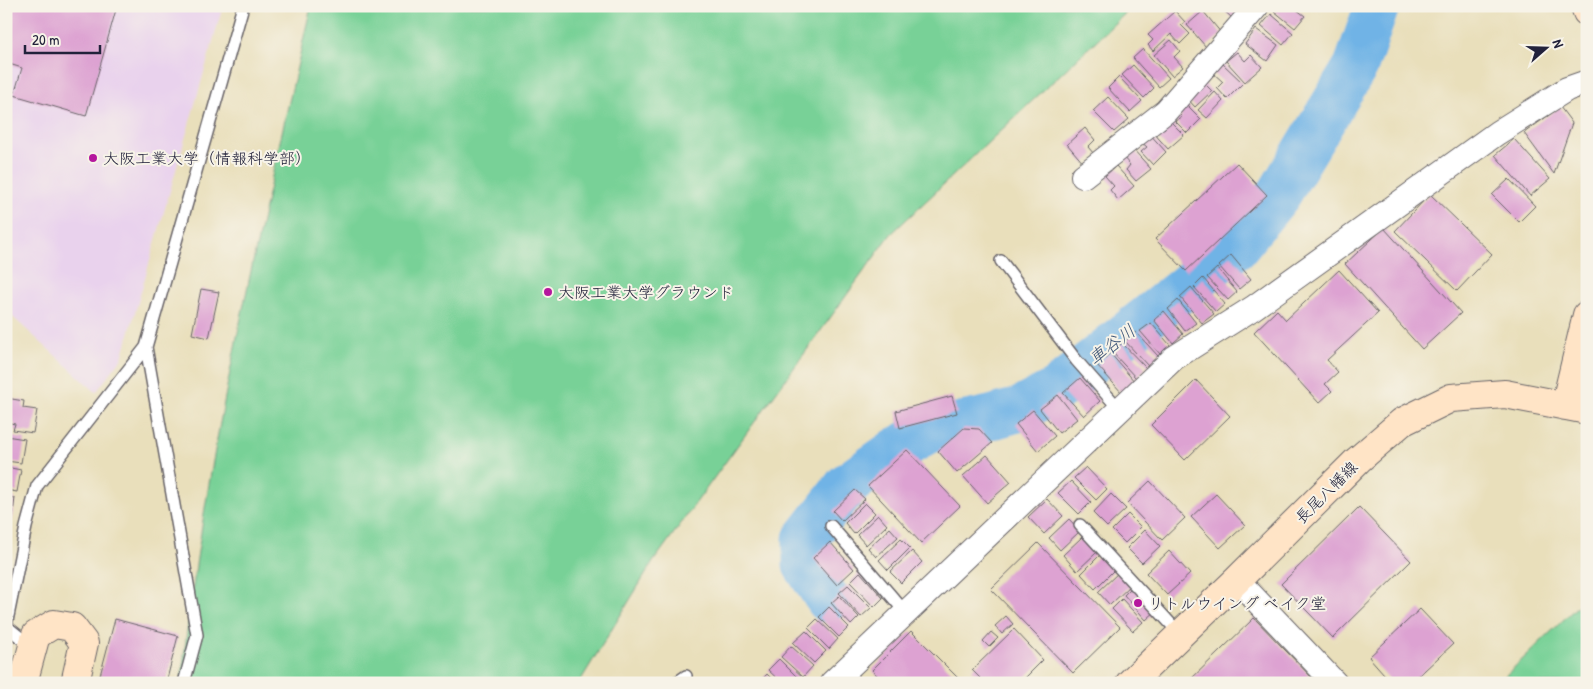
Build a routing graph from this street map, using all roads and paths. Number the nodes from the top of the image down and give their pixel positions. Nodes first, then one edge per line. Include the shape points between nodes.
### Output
1 (243, 6) edge
2 (1257, 6) edge
3 (1585, 6) edge
4 (1587, 12) edge
5 (1587, 82) edge
6 (1083, 176) dead end
7 (1001, 262) dead end
8 (1587, 315) edge
9 (146, 347) junction
10 (1576, 408) edge
11 (1120, 410) junction
12 (1080, 525) dead end
13 (831, 526) dead end
14 (1237, 580) junction
15 (906, 613) junction
16 (6, 626) edge
17 (1180, 634) junction
18 (33, 647) junction
19 (23, 683) edge
20 (75, 683) edge
21 (184, 683) edge
22 (832, 683) edge
23 (1130, 683) edge
24 (1335, 683) edge

1 - 9 lane
2 - 6 street via 1166,111
3 - 4 main road
5 - 11 street via 1566,89 1497,133 1253,308 1174,358
7 - 11 lane via 1076,360
8 - 10 main road, 長尾八幡線
9 - 16 lane via 37,486
9 - 21 lane via 197,635
10 - 14 main road, 長尾八幡線 via 1505,394 1451,398 1402,422 1358,460
11 - 15 street
12 - 17 lane
13 - 15 lane
14 - 17 main road, 長尾八幡線
14 - 24 street
15 - 22 street
16 - 18 lane
17 - 23 main road, 長尾八幡線
18 - 19 main road
18 - 20 main road via 36,635 54,624 72,627 84,643

